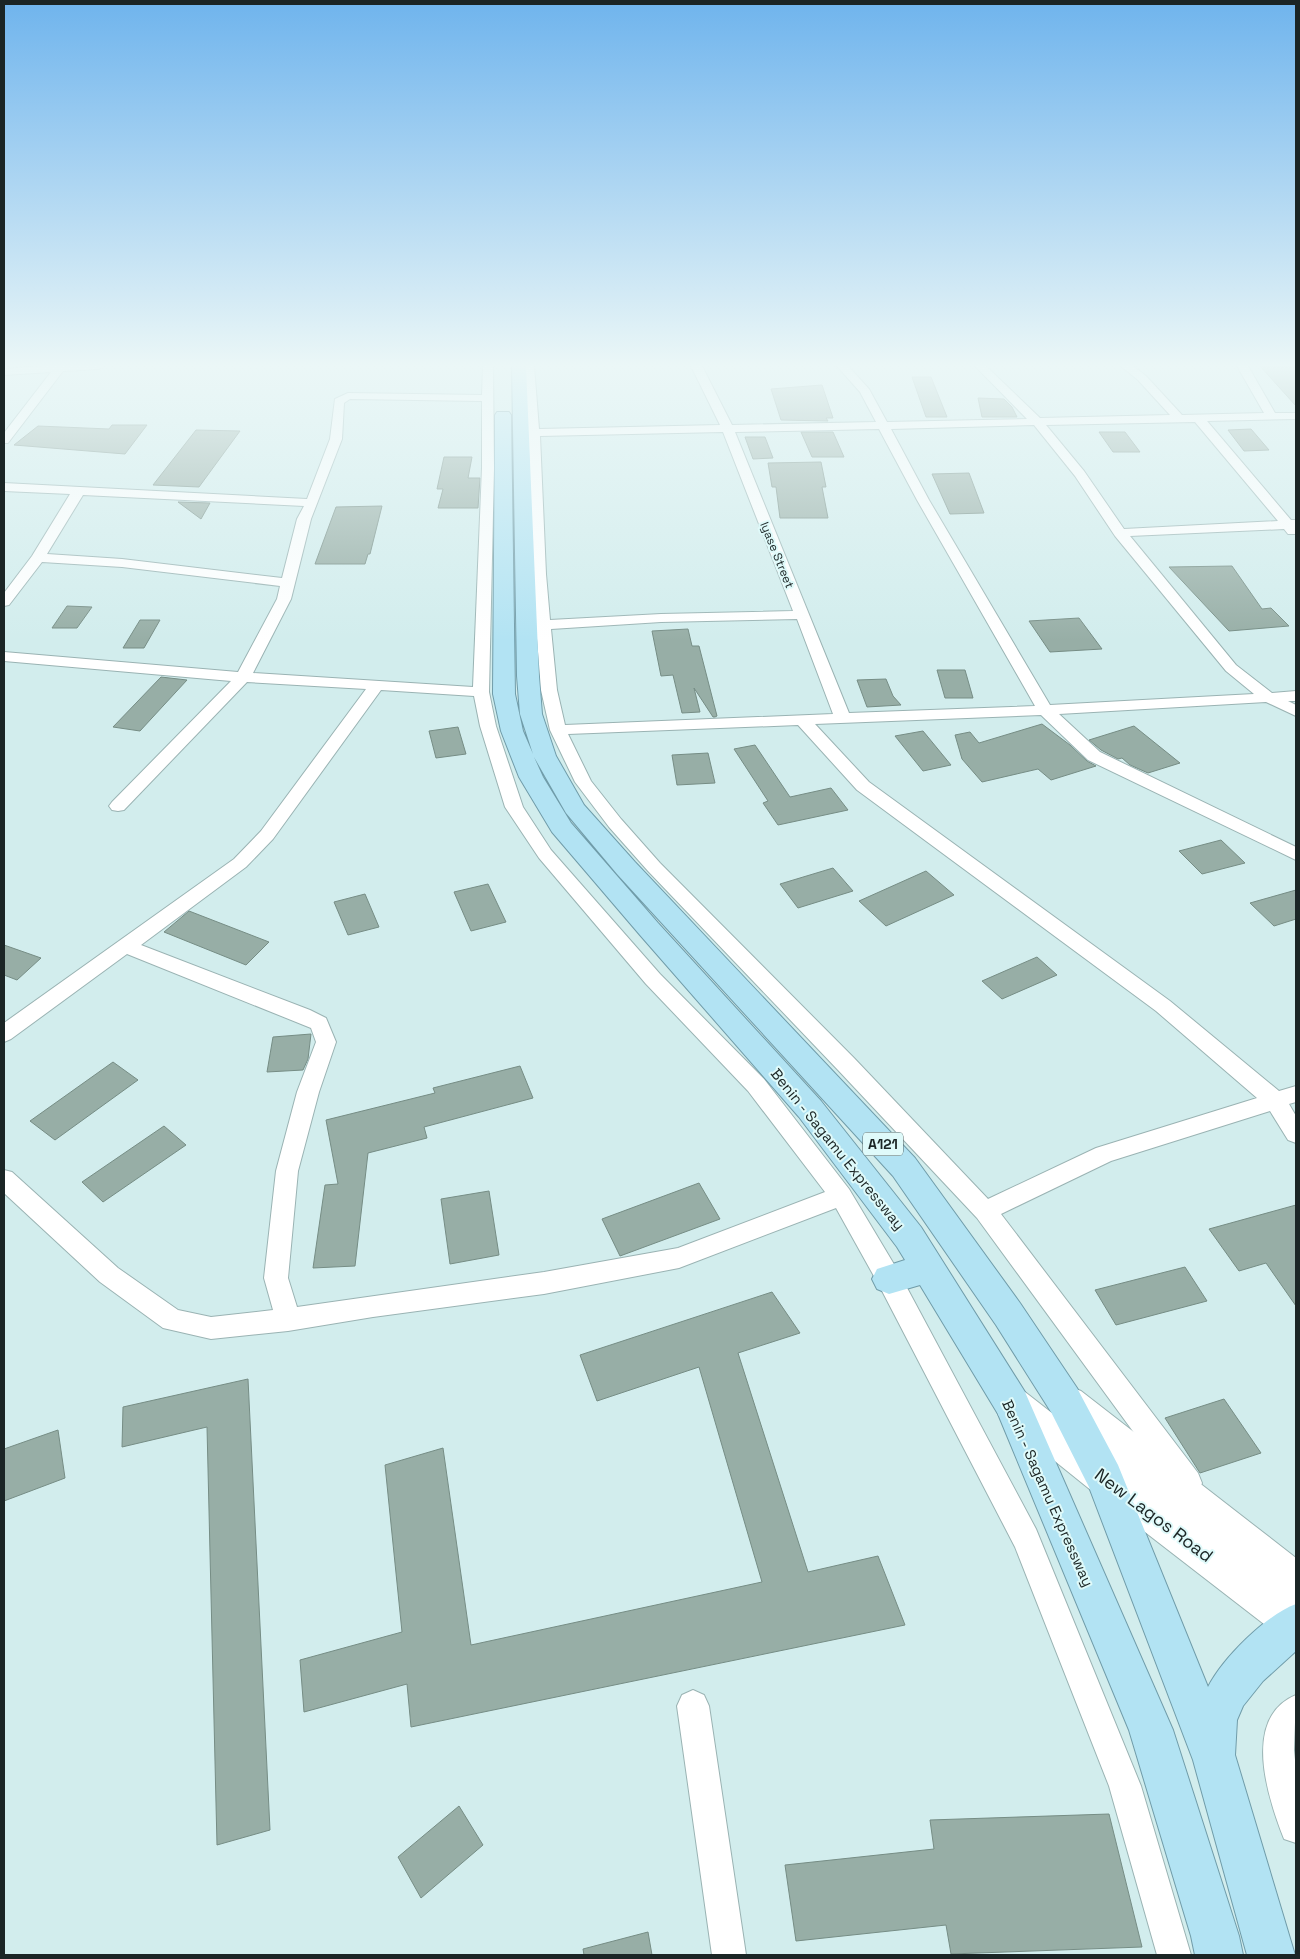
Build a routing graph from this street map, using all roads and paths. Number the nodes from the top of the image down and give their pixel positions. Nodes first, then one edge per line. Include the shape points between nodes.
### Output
1 (329, 457) edge
2 (488, 457) edge
3 (503, 457) edge
4 (522, 457) edge
5 (535, 457) edge
6 (739, 457) edge
7 (901, 457) edge
8 (1066, 457) edge
9 (1232, 457) edge
10 (4, 487) edge
11 (78, 492) junction
12 (312, 503) junction
13 (1293, 528) edge
14 (1120, 533) junction
15 (38, 558) junction
16 (288, 584) junction
17 (4, 602) edge
18 (802, 615) junction
19 (543, 626) junction
20 (4, 656) edge
21 (243, 677) junction
22 (377, 685) junction
23 (481, 692) junction
24 (1296, 696) edge
25 (1269, 698) junction
26 (1045, 710) junction
27 (1296, 710) edge
28 (843, 718) junction
29 (803, 721) junction
30 (558, 730) junction
31 (118, 806) dead end
32 (1296, 854) edge
33 (125, 946) junction
34 (4, 1034) edge
35 (1296, 1094) edge
36 (1275, 1100) junction
37 (1296, 1134) edge
38 (4, 1179) edge
39 (841, 1196) junction
40 (986, 1211) junction
41 (927, 1268) junction
42 (889, 1279) junction
43 (288, 1320) junction
44 (1064, 1400) junction
45 (1012, 1404) junction
46 (1105, 1478) junction
47 (1218, 1522) junction
48 (1296, 1583) edge
49 (1296, 1624) edge
50 (693, 1706) dead end
51 (1296, 1711) edge
52 (1215, 1760) junction
53 (1296, 1827) edge
54 (729, 1955) edge
55 (1174, 1955) edge
56 (1218, 1955) edge
57 (1271, 1955) edge

1 - 12 street
2 - 23 street
3 - 41 highway, Benin - Sagamu Expressway / A121 via 504,694 512,731 532,777 561,827 810,1109 909,1237
4 - 44 highway, A121 via 531,714 545,756 574,808 904,1167 1008,1314
5 - 19 street
6 - 18 street, Iyase Street
7 - 26 street
8 - 14 street
9 - 13 street
10 - 11 street
11 - 12 street via 219,496
11 - 15 street
12 - 16 street via 304,520
13 - 14 street
14 - 25 street via 1231,668
15 - 16 street via 122,563
15 - 17 street
16 - 21 street via 284,599
18 - 19 street via 661,618
18 - 28 street, Iyase Street
19 - 30 street via 548,690
20 - 21 street
21 - 22 street
21 - 31 street
22 - 23 street
22 - 33 street via 267,835 240,863
23 - 39 street via 488,726 514,807 545,854 653,980 756,1085
24 - 25 street
25 - 26 street
25 - 27 street
26 - 28 street
26 - 32 street via 1094,756
28 - 29 street
29 - 30 street
29 - 36 street via 863,786 1163,1006
30 - 40 street via 584,782 615,824
33 - 34 street
33 - 43 street via 303,1015 319,1023 323,1030 326,1042 308,1092 287,1170 276,1278
35 - 36 street
36 - 37 street
36 - 40 street via 1104,1154
38 - 43 street via 110,1275 172,1320 211,1328
39 - 42 street
39 - 43 street via 679,1258 544,1283
40 - 47 street
41 - 42 highway
41 - 45 highway, Benin - Sagamu Expressway / A121
42 - 55 street via 1026,1539 1125,1786
44 - 46 highway, A121
44 - 47 main road, New Lagos Road
45 - 46 main road, New Lagos Road
45 - 56 highway, Benin - Sagamu Expressway / A121 via 1151,1730 1215,1936
46 - 49 main road, New Lagos Road
46 - 52 highway, A121
47 - 48 main road, New Lagos Road
49 - 52 highway via 1245,1670 1223,1699 1215,1722
50 - 54 street
51 - 53 street via 1281,1730 1278,1754 1282,1784
52 - 57 highway, A121

